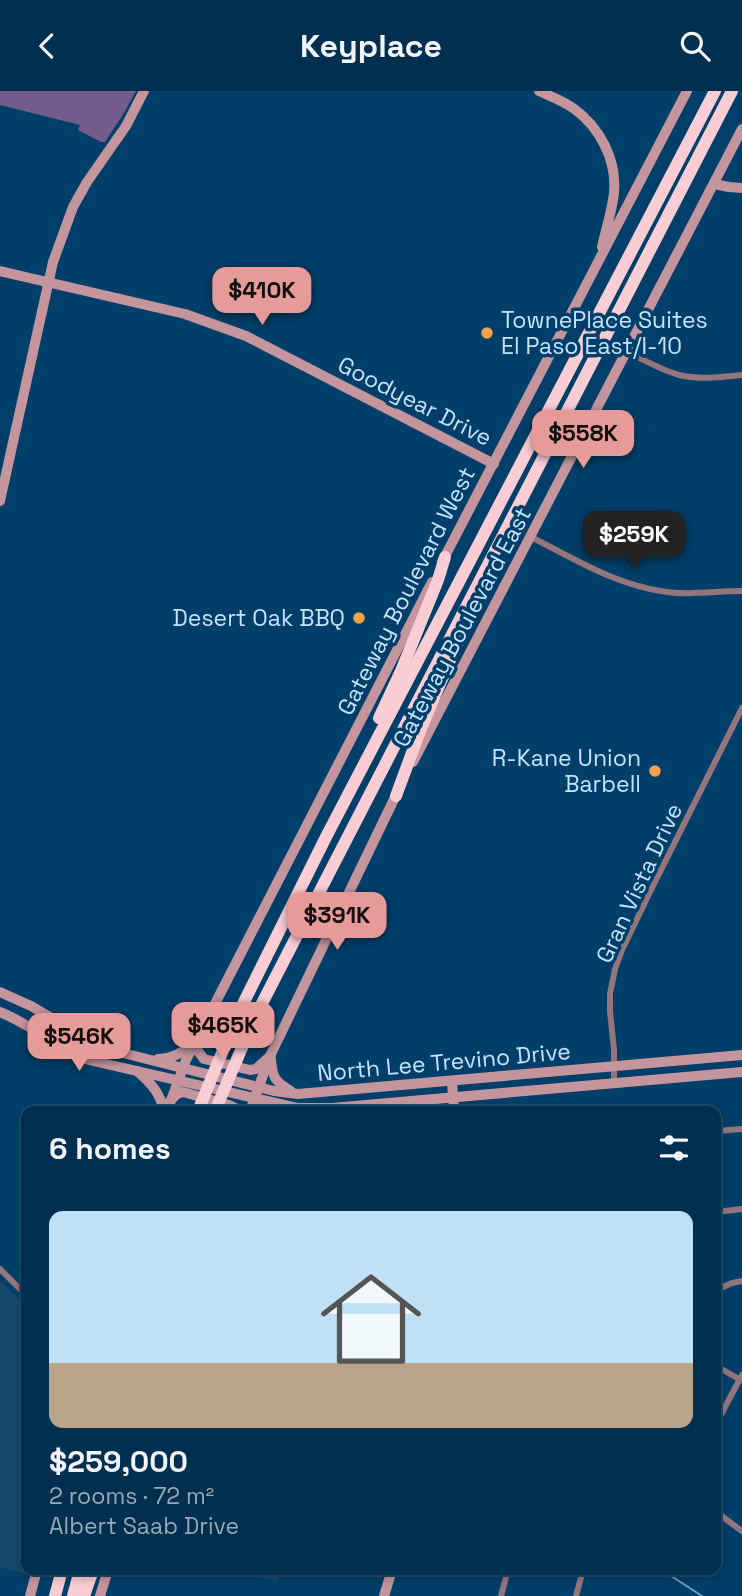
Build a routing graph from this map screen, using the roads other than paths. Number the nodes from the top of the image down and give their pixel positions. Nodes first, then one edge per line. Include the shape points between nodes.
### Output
1 (144, 91) edge
2 (539, 91) edge
3 (687, 91) edge
4 (715, 91) edge
5 (732, 91) edge
6 (742, 129) edge
7 (714, 184) junction
8 (742, 188) edge
9 (599, 261) junction
10 (0, 271) edge
11 (49, 282) junction
12 (627, 352) junction
13 (742, 375) edge
14 (494, 464) junction
15 (0, 501) edge
16 (531, 537) junction
17 (445, 557) junction
18 (476, 585) junction
19 (742, 591) edge
20 (742, 708) edge
21 (396, 796) junction
22 (326, 837) junction
23 (0, 992) edge
24 (0, 1012) edge
25 (197, 1046) junction
26 (742, 1055) edge
27 (270, 1056) junction
28 (142, 1058) junction
29 (614, 1066) junction
30 (186, 1069) junction
31 (137, 1071) junction
32 (742, 1072) edge
33 (452, 1081) junction
34 (614, 1083) junction
35 (182, 1084) junction
36 (253, 1085) junction
37 (298, 1094) junction
38 (453, 1097) junction
39 (255, 1099) junction
40 (166, 1106) edge
41 (168, 1106) edge
42 (200, 1106) edge
43 (217, 1106) edge
44 (231, 1106) edge
45 (252, 1106) edge
46 (283, 1106) edge
47 (354, 1106) edge
48 (454, 1106) edge
49 (742, 1129) edge
50 (721, 1131) edge
51 (742, 1209) edge
52 (721, 1211) edge
53 (0, 1269) edge
54 (742, 1280) edge
55 (721, 1288) edge
56 (21, 1290) edge
57 (721, 1368) edge
58 (741, 1377) edge
59 (721, 1415) edge
60 (721, 1515) edge
61 (741, 1529) edge
62 (36, 1575) edge
63 (61, 1575) edge
64 (79, 1575) edge
65 (91, 1575) edge
66 (106, 1575) edge
67 (390, 1575) edge
68 (507, 1575) edge
69 (582, 1575) edge
70 (30, 1596) edge
71 (55, 1596) edge
72 (73, 1596) edge
73 (84, 1596) edge
74 (100, 1596) edge
75 (384, 1596) edge
76 (501, 1596) edge
77 (576, 1596) edge

1 - 11 main road via 73,207
2 - 9 main road via 581,115 597,131 608,153 614,193
3 - 9 main road, Gateway Boulevard West
4 - 22 highway
5 - 18 highway
6 - 7 main road, Gateway Boulevard East
7 - 8 main road
7 - 12 main road, Gateway Boulevard East
9 - 14 main road, Gateway Boulevard West
10 - 11 main road, Goodyear Drive
11 - 14 main road, Goodyear Drive via 185,314 246,336
11 - 15 main road
12 - 13 street via 678,375
12 - 16 main road, Gateway Boulevard East
14 - 17 main road, Gateway Boulevard West
16 - 19 street via 636,586 667,592
16 - 21 main road, Gateway Boulevard East
17 - 22 highway via 401,671
17 - 25 main road, Gateway Boulevard West
18 - 21 highway via 460,639
18 - 43 highway via 255,1017
20 - 29 street, Gran Vista Drive via 618,962 610,994
21 - 27 main road, Gateway Boulevard East
22 - 42 highway via 238,1014
23 - 28 main road, North Lee Trevino Drive via 89,1040
24 - 31 main road, North Lee Trevino Drive via 78,1056
25 - 27 main road via 204,1059 250,1070
25 - 28 main road via 168,1059
25 - 30 main road, Gateway Boulevard West
26 - 29 main road, North Lee Trevino Drive
27 - 36 main road, Gateway Boulevard East
27 - 37 main road via 276,1080
28 - 30 main road, North Lee Trevino Drive
29 - 33 main road, North Lee Trevino Drive
29 - 34 street, Gran Vista Drive
30 - 35 main road, Gateway Boulevard West
30 - 36 main road, North Lee Trevino Drive
31 - 35 main road, North Lee Trevino Drive
31 - 40 main road
32 - 34 main road, North Lee Trevino Drive
33 - 37 main road, North Lee Trevino Drive
33 - 38 main road
34 - 38 main road, North Lee Trevino Drive
35 - 39 main road, North Lee Trevino Drive
35 - 41 main road
35 - 44 main road
36 - 37 main road, North Lee Trevino Drive
36 - 39 main road, Gateway Boulevard East
38 - 47 main road, North Lee Trevino Drive
38 - 48 main road
39 - 45 main road, Gateway Boulevard East
39 - 46 main road, North Lee Trevino Drive
49 - 50 street
51 - 52 street
53 - 56 street
54 - 55 street
57 - 58 street
58 - 59 street
60 - 61 street
62 - 70 main road
63 - 71 highway
64 - 72 highway
65 - 73 highway
66 - 74 main road
67 - 75 main road
68 - 76 street
69 - 77 street

